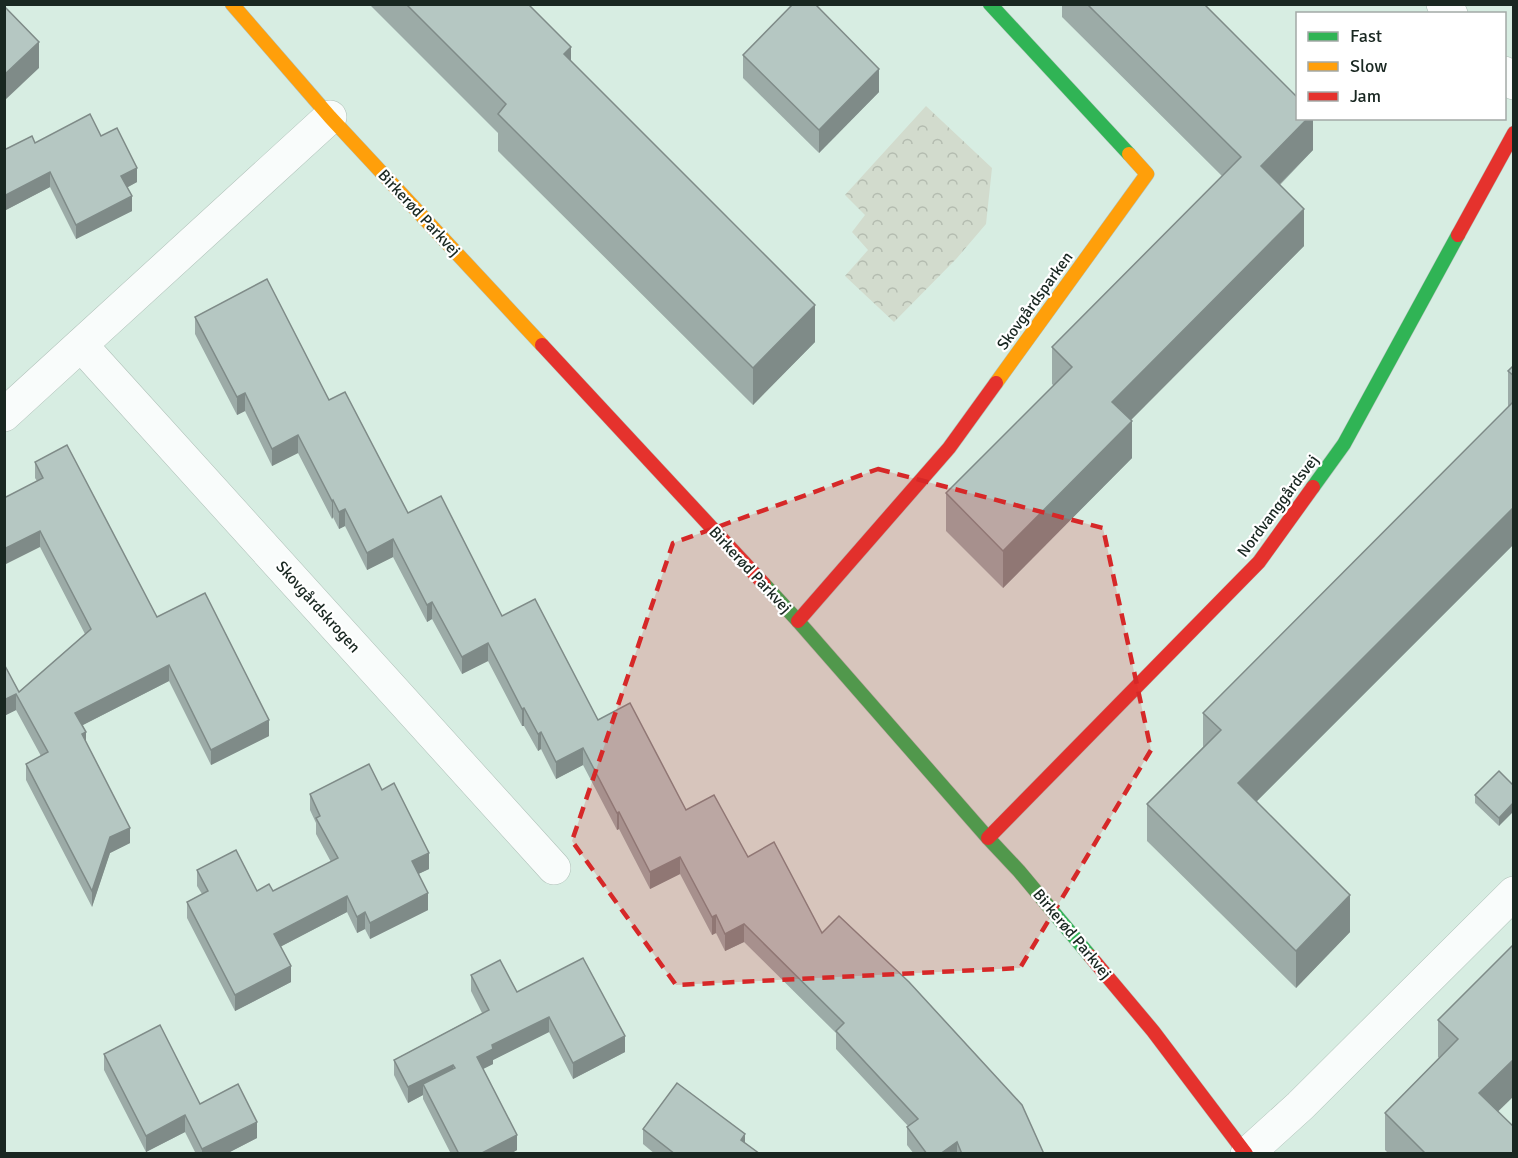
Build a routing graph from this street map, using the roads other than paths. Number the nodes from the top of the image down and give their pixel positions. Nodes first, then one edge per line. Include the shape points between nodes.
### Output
1 (232, 4) edge
2 (990, 4) edge
3 (330, 117) junction
4 (1514, 133) edge
5 (81, 345) junction
6 (4, 415) edge
7 (798, 621) junction
8 (988, 838) junction
9 (554, 868) dead end
10 (1514, 893) edge
11 (1247, 1154) edge

1 - 3 street, Birkerød Parkvej
2 - 7 street, Skovgårdsparken via 1148,174 949,448
3 - 5 street
3 - 7 street, Birkerød Parkvej
4 - 8 street, Nordvanggårdsvej via 1344,444 1260,562
5 - 6 street
5 - 9 street, Skovgårdskrogen
7 - 8 street, Birkerød Parkvej
8 - 11 street, Birkerød Parkvej via 1146,1022
10 - 11 street, Birkerød Parkvej

